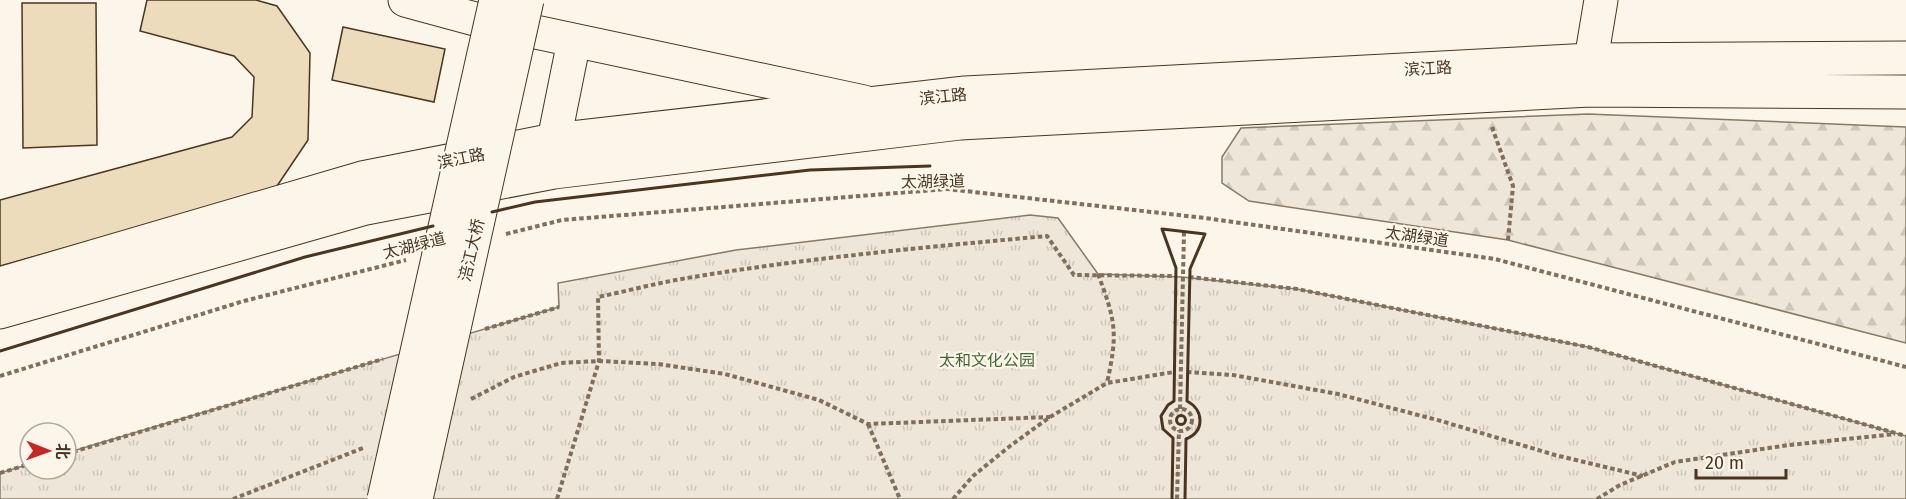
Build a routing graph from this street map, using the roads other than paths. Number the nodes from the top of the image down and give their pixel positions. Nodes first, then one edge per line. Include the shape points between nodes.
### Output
1 (405, 0) edge
2 (527, 0) edge
3 (1601, 0) edge
4 (483, 6) edge
5 (574, 41) junction
6 (1906, 58) edge
7 (1591, 60) junction
8 (1906, 92) edge
9 (872, 104) junction
10 (960, 123) junction
11 (554, 140) junction
12 (0, 284) edge
13 (0, 312) edge
14 (384, 499) edge
15 (416, 499) edge

1 - 4 main road
2 - 15 main road, 涪江大桥, bridge
3 - 7 main road
4 - 5 main road
4 - 14 main road, 涪江大桥, bridge
5 - 9 main road
5 - 11 main road
6 - 7 main road, 滨江路
7 - 9 main road, 滨江路 via 965,93
8 - 10 main road, 滨江路 via 1590,90
9 - 10 main road
9 - 11 main road, 滨江路
10 - 13 main road, 滨江路 via 554,172 366,208
11 - 12 main road, 滨江路 via 362,178

